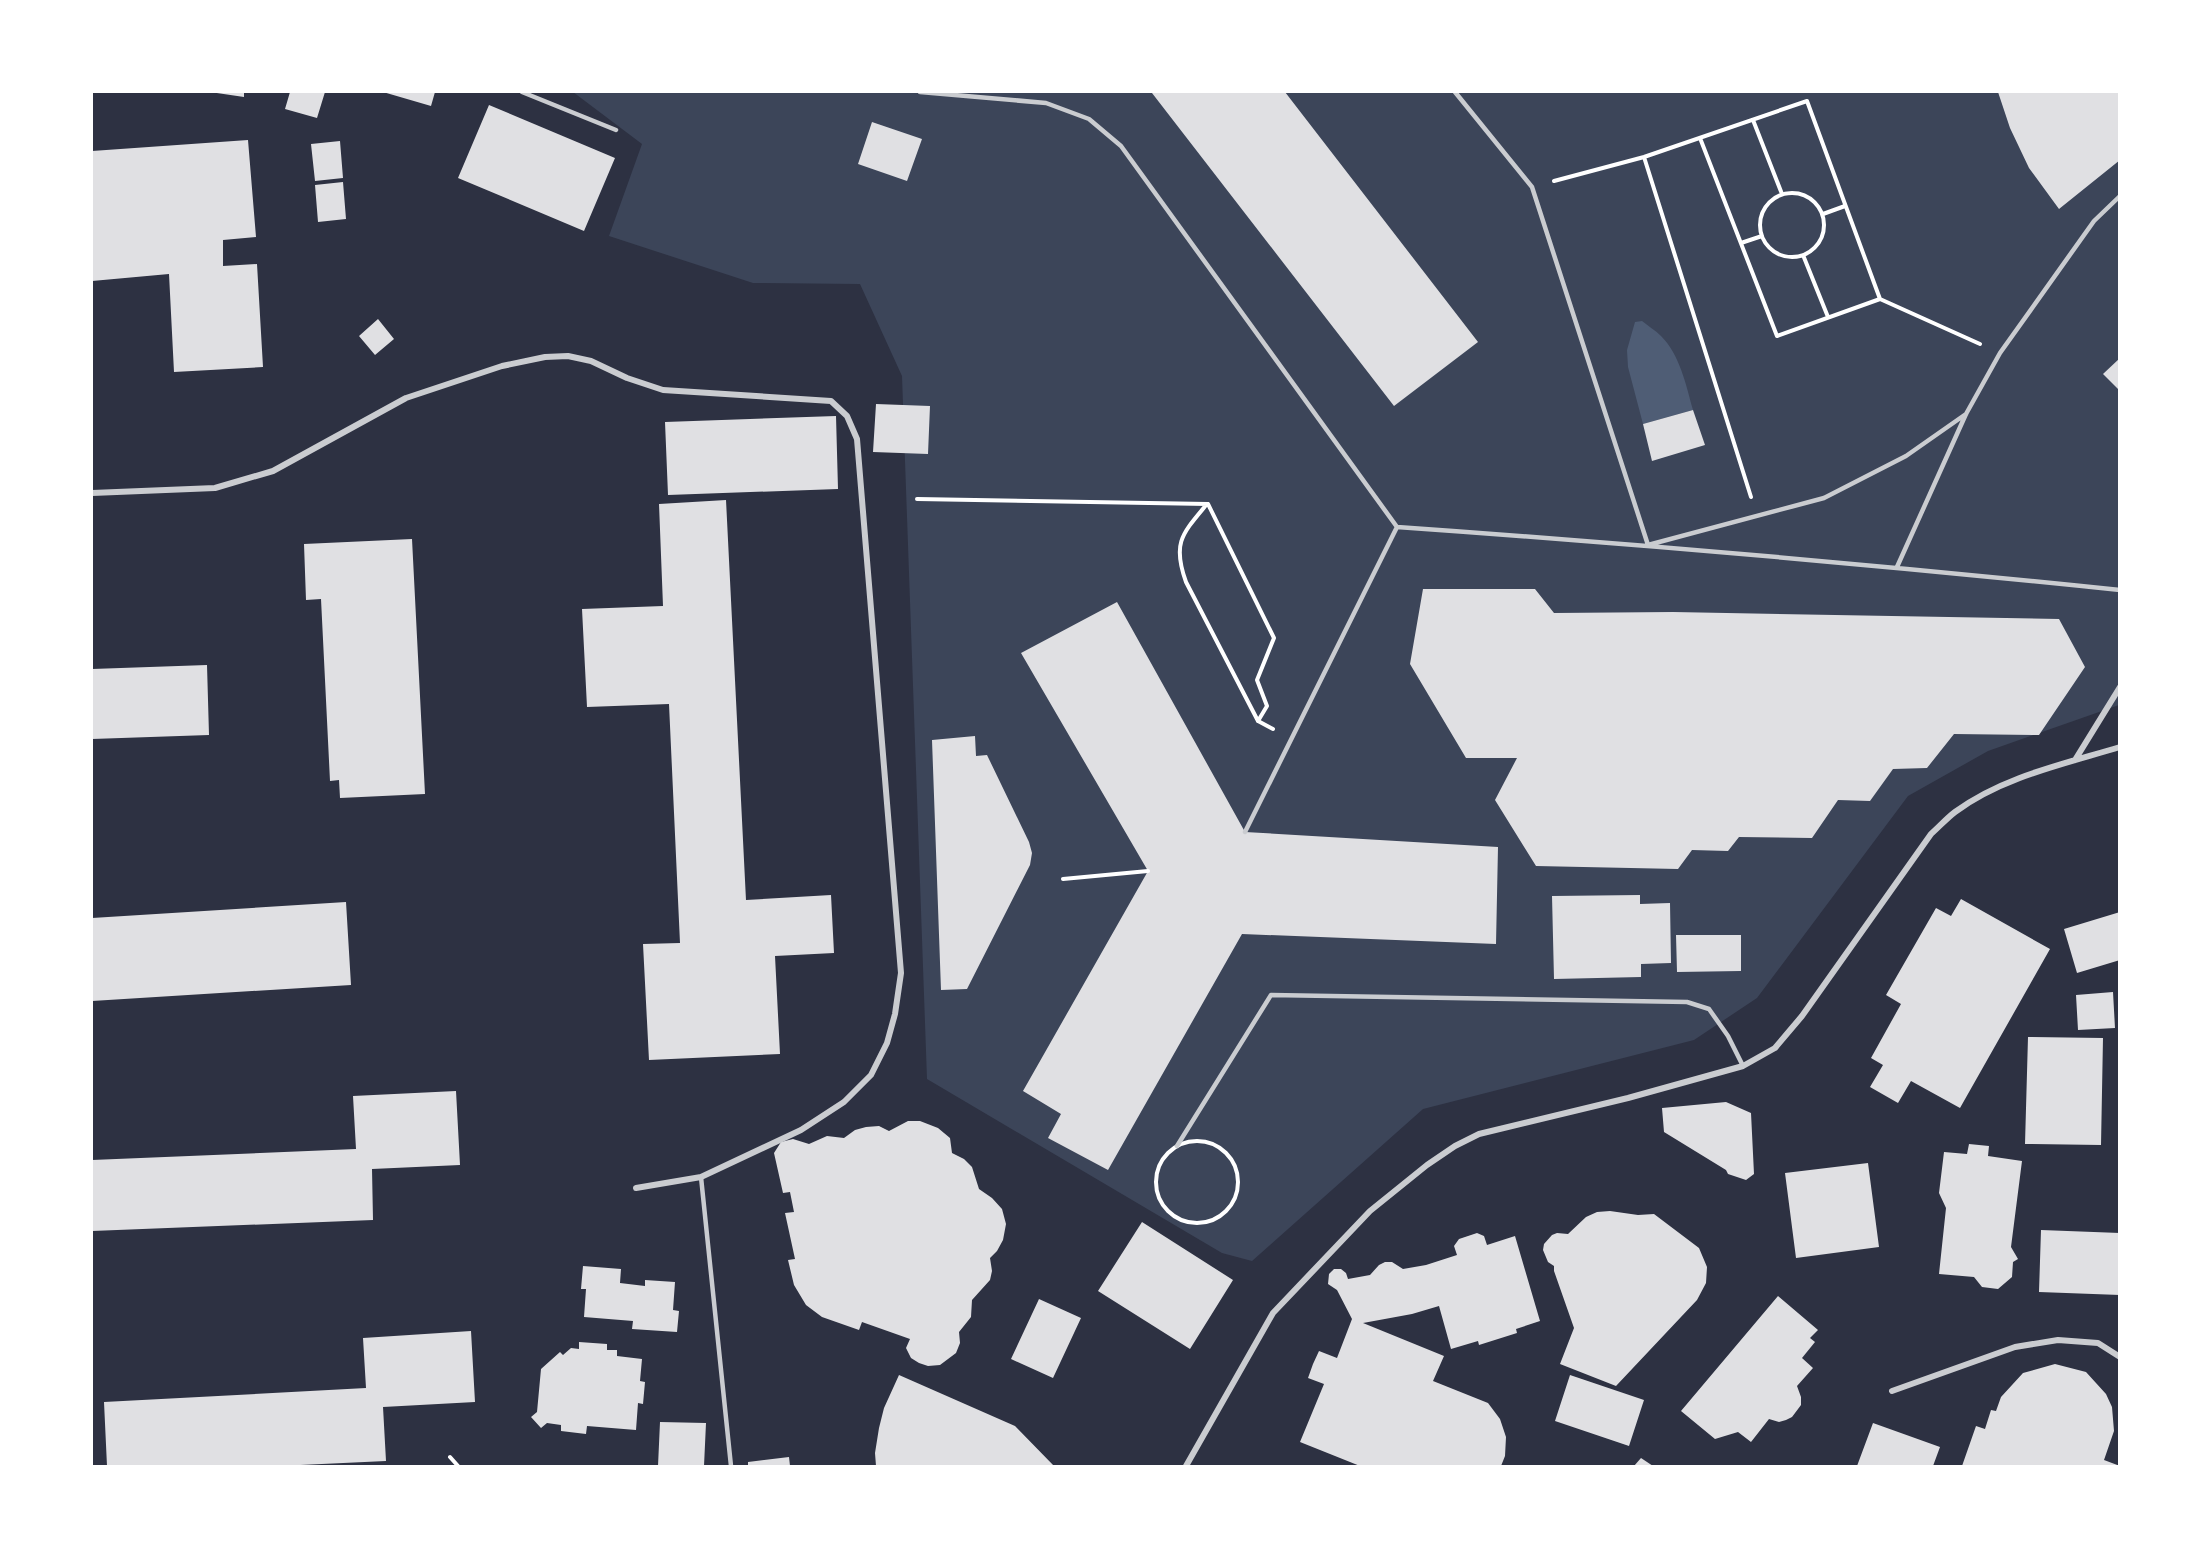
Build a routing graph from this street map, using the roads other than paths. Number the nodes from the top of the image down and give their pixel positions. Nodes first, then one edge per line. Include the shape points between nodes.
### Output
1 (522, 92) edge
2 (920, 92) edge
3 (1455, 92) edge
4 (616, 130) dead end
5 (2120, 196) edge
6 (1966, 414) junction
7 (92, 493) edge
8 (1397, 527) junction
9 (1648, 545) junction
10 (1897, 567) junction
11 (2120, 591) edge
12 (2120, 687) edge
13 (2120, 747) edge
14 (2075, 760) junction
15 (1245, 832) dead end
16 (1743, 1066) junction
17 (1177, 1146) road end
18 (701, 1177) junction
19 (636, 1188) dead end
20 (2120, 1357) edge
21 (1892, 1391) dead end
22 (731, 1467) edge
23 (1186, 1467) edge

1 - 4 lane
2 - 8 lane via 1046,104 1089,118 1121,146
3 - 9 lane via 1532,187
5 - 6 lane via 2094,221 2000,353
6 - 9 lane via 1906,456 1824,498
6 - 10 lane
7 - 18 street via 215,488 273,471 406,398 502,366 545,357 591,361 663,390 831,401 847,416 857,439 901,973 895,1014 887,1043 871,1075 844,1102 801,1130
8 - 9 lane
8 - 15 lane
9 - 10 lane
10 - 11 lane
12 - 14 street
13 - 14 street
14 - 16 street via 1985,794 1955,812 1931,834 1802,1016 1775,1048
16 - 17 lane via 1709,1009 1687,1002 1271,995
16 - 23 street via 1479,1134 1427,1165 1370,1211 1273,1313
18 - 19 street
18 - 22 lane
20 - 21 street via 2098,1343 2058,1340 2014,1347

